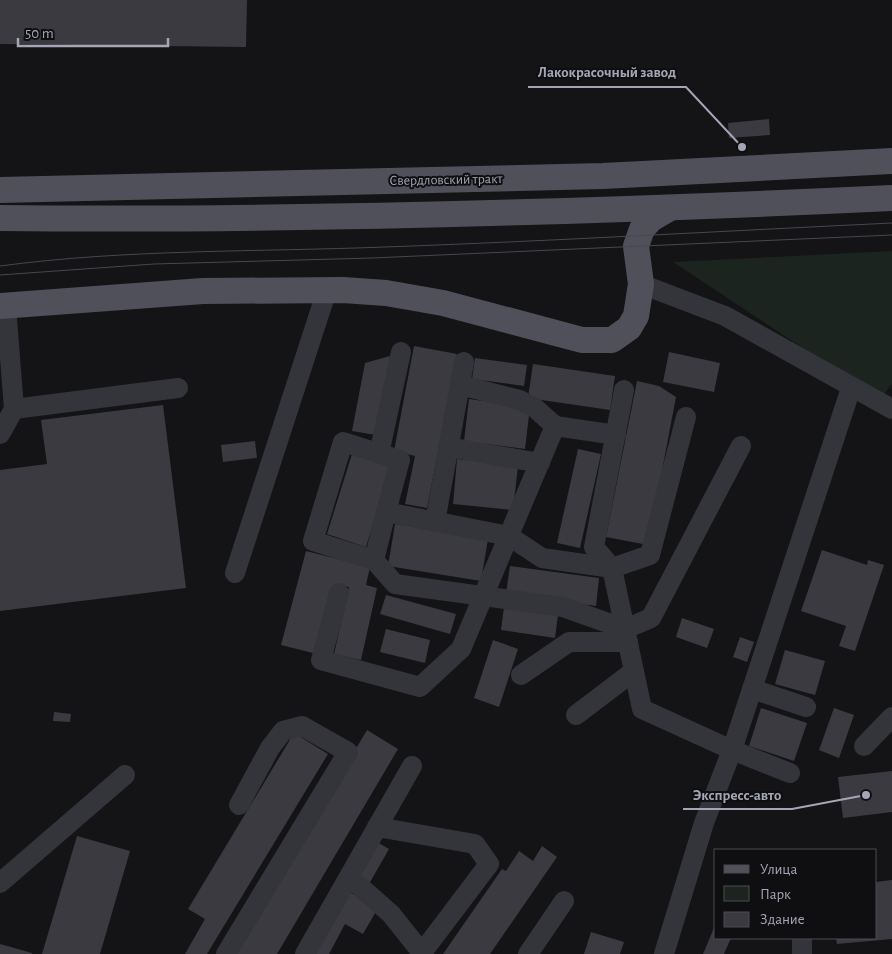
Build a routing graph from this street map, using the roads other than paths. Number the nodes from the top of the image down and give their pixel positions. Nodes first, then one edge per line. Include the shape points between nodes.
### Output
1 (892, 161) edge
2 (0, 190) edge
3 (892, 198) edge
4 (670, 208) junction
5 (578, 210) junction
6 (0, 218) edge
7 (636, 246) junction
8 (642, 284) junction
9 (327, 290) junction
10 (3, 306) edge
11 (402, 352) dead end
12 (464, 362) dead end
13 (460, 385) junction
14 (178, 388) dead end
15 (851, 388) junction
16 (624, 390) dead end
17 (14, 409) junction
18 (892, 409) edge
19 (686, 417) dead end
20 (555, 426) junction
21 (0, 434) edge
22 (616, 434) junction
23 (741, 446) dead end
24 (448, 448) junction
25 (379, 454) junction
26 (540, 463) junction
27 (386, 512) junction
28 (435, 522) junction
29 (509, 536) junction
30 (374, 560) junction
31 (612, 568) junction
32 (235, 573) dead end
33 (339, 593) dead end
34 (483, 597) junction
35 (626, 636) junction
36 (634, 671) junction
37 (521, 675) dead end
38 (752, 689) junction
39 (806, 708) dead end
40 (576, 715) dead end
41 (892, 717) edge
42 (864, 746) dead end
43 (732, 750) junction
44 (412, 766) dead end
45 (790, 773) dead end
46 (125, 775) dead end
47 (239, 805) dead end
48 (377, 827) junction
49 (349, 876) junction
50 (0, 883) edge
51 (564, 901) dead end
52 (802, 939) edge
53 (226, 954) edge
54 (304, 954) edge
55 (421, 954) edge
56 (528, 954) edge
57 (664, 954) edge
58 (802, 954) edge

1 - 2 main road, Свердловский тракт via 603,176
3 - 4 main road
4 - 5 main road
4 - 7 main road via 646,224
5 - 6 main road
5 - 7 main road via 617,227
7 - 8 main road
8 - 9 main road via 636,316 629,328 612,340 599,341 582,340 386,292
8 - 15 lane via 725,316
9 - 10 main road via 203,291
9 - 32 lane
10 - 17 lane
11 - 25 lane
12 - 13 lane
13 - 20 lane via 520,400 535,408
13 - 24 lane
14 - 17 lane
15 - 18 lane
15 - 38 lane
16 - 22 lane
17 - 21 lane
19 - 31 lane via 650,555
20 - 22 lane
20 - 26 lane
22 - 31 lane via 594,547
23 - 35 lane via 651,618
24 - 26 lane
24 - 28 lane
25 - 27 lane via 400,460
25 - 30 lane via 343,442 313,541
26 - 29 lane
27 - 28 lane
27 - 30 lane
28 - 29 lane
29 - 31 lane via 542,558
29 - 34 lane
30 - 34 lane via 395,584
31 - 35 lane
33 - 34 lane via 321,660 420,687 461,649
34 - 35 lane via 563,607
35 - 36 lane
35 - 37 lane via 569,642
36 - 40 lane
36 - 43 lane via 642,709
38 - 39 lane
38 - 43 lane
41 - 42 lane
43 - 45 lane
43 - 57 lane via 704,823
44 - 48 lane
46 - 50 lane
47 - 53 lane via 283,730 302,726 348,752
48 - 49 lane
48 - 55 lane via 475,844 489,864
49 - 54 lane
49 - 55 lane via 391,914
51 - 56 lane
52 - 58 lane

